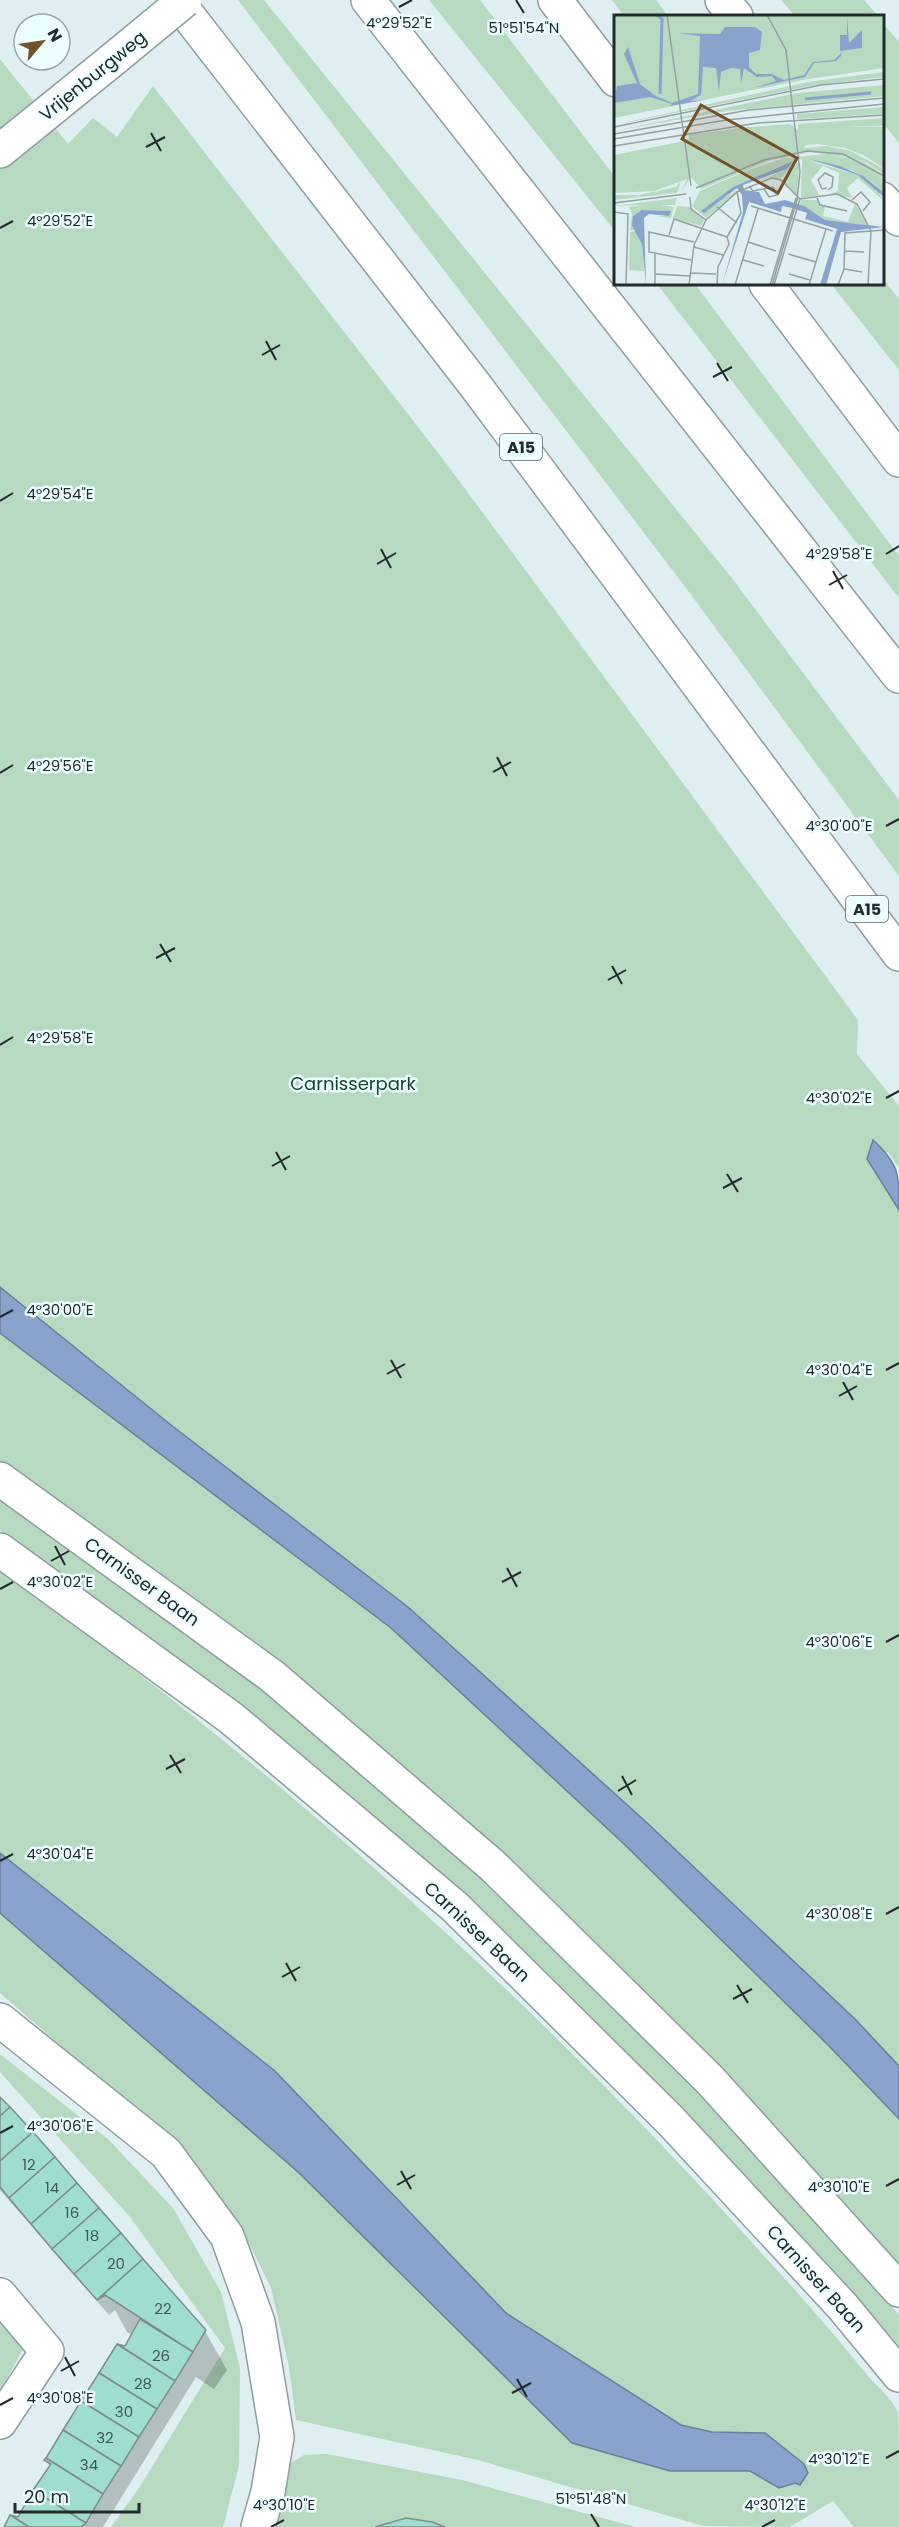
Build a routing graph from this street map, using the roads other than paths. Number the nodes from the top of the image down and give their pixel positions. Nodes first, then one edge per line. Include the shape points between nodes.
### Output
1 (178, 0) edge
2 (185, 0) edge
3 (368, 0) edge
4 (555, 0) edge
5 (723, 0) edge
6 (735, 15) edge
7 (614, 79) edge
8 (0, 151) edge
9 (884, 201) edge
10 (899, 219) edge
11 (767, 285) edge
12 (899, 460) edge
13 (899, 676) edge
14 (899, 954) edge
15 (0, 1479) edge
16 (0, 1550) edge
17 (0, 2020) edge
18 (899, 2290) edge
19 (0, 2295) edge
20 (899, 2374) edge
21 (0, 2422) edge
22 (258, 2527) edge

1 - 14 main road, A15 via 475,385
2 - 8 main road, Vrijenburgweg, bridge
3 - 13 main road
4 - 7 main road
5 - 6 main road
9 - 10 main road
11 - 12 main road
15 - 18 main road, Carnisser Baan via 272,1676 493,1866 710,2080
16 - 20 main road, Carnisser Baan via 231,1718 455,1908 670,2120 843,2307
17 - 22 main road via 166,2153 227,2236 258,2322 276,2438
19 - 21 main road via 47,2351

